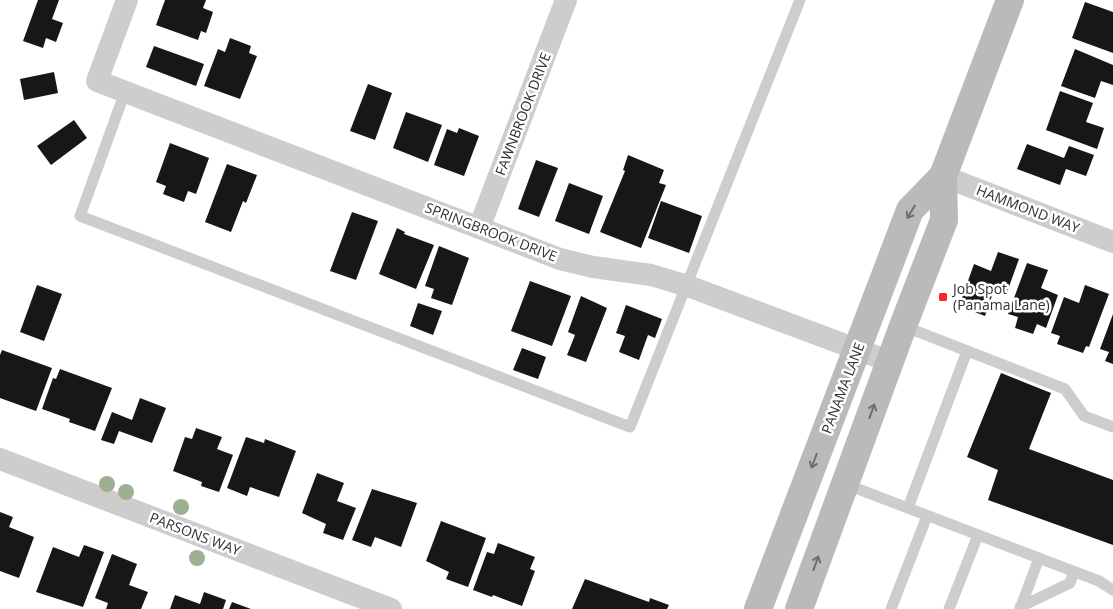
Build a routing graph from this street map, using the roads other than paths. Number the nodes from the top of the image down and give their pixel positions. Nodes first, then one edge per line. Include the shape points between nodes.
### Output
1 (127, 0) edge
2 (566, 0) edge
3 (800, 0) edge
4 (1010, 0) edge
5 (125, 92) junction
6 (943, 176) junction
7 (479, 228) junction
8 (1113, 242) edge
9 (688, 286) junction
10 (903, 326) junction
11 (857, 349) junction
12 (967, 352) junction
13 (891, 362) junction
14 (1113, 428) edge
15 (0, 459) edge
16 (845, 484) junction
17 (908, 508) junction
18 (927, 516) junction
19 (978, 535) junction
20 (1039, 558) junction
21 (1074, 572) junction
22 (1113, 590) edge
23 (1020, 608) edge
24 (391, 609) edge
25 (758, 609) edge
26 (799, 609) edge
27 (891, 609) edge
28 (949, 609) edge

1 - 5 street, SPRINGBROOK DRIVE via 97,81
2 - 7 street, FAWNBROOK DRIVE
3 - 9 lane
4 - 6 main road, PANAMA LANE
5 - 7 street, SPRINGBROOK DRIVE
5 - 9 lane via 80,216 630,427
6 - 8 street, HAMMOND WAY
6 - 10 main road, PANAMA LANE via 944,220
6 -> 11 main road, PANAMA LANE via 910,210
7 - 9 street, SPRINGBROOK DRIVE via 560,259 651,275
9 - 11 street, SPRINGBROOK DRIVE
10 - 12 lane
10 - 13 main road, PANAMA LANE
11 - 13 street, SPRINGBROOK DRIVE
11 -> 25 main road, PANAMA LANE
12 - 14 lane via 1065,389 1084,416
12 - 17 lane
16 -> 13 main road, PANAMA LANE
15 - 24 street, PARSONS WAY
16 - 17 lane
26 -> 16 main road, PANAMA LANE
17 - 18 lane
18 - 19 lane
18 - 27 lane
19 - 20 lane
19 - 28 lane
20 - 21 lane
20 - 23 lane
21 - 22 lane
21 - 23 lane via 1070,583

